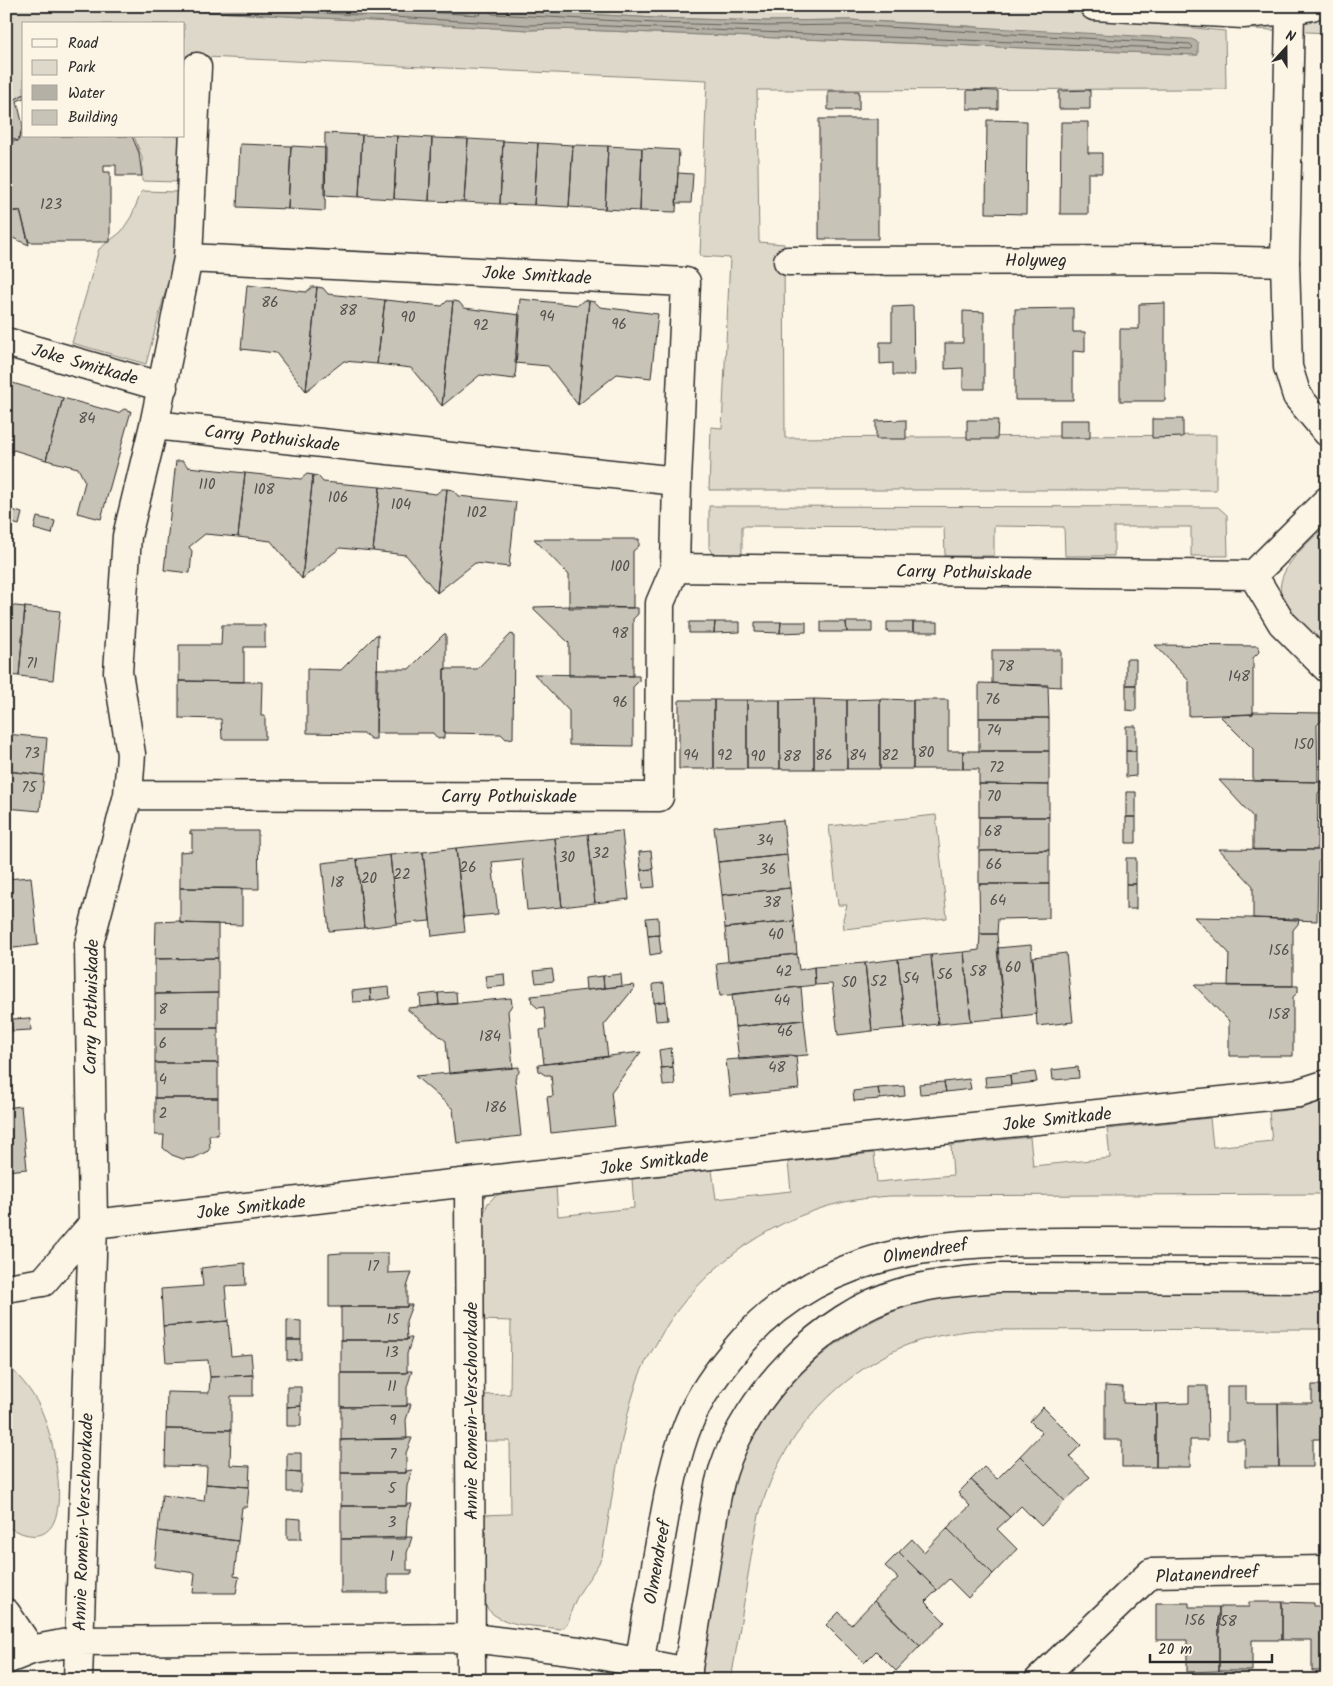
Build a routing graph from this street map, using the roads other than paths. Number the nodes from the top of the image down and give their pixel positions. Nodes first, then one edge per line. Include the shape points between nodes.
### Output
1 (1094, 6) edge
2 (1301, 8) edge
3 (197, 67) dead end
4 (188, 258) junction
5 (788, 261) dead end
6 (1285, 262) junction
7 (6, 342) edge
8 (163, 387) junction
9 (154, 425) junction
10 (1327, 432) edge
11 (677, 481) junction
12 (1327, 501) edge
13 (675, 568) junction
14 (1253, 575) junction
15 (1327, 668) edge
16 (128, 795) junction
17 (1327, 1084) edge
18 (469, 1184) junction
19 (93, 1224) junction
20 (1327, 1243) edge
21 (1327, 1279) edge
22 (6, 1288) edge
23 (1327, 1570) edge
24 (6, 1612) edge
25 (472, 1638) junction
26 (78, 1641) junction
27 (32, 1650) junction
28 (6, 1660) edge
29 (638, 1672) edge
30 (687, 1676) edge
31 (78, 1680) edge
32 (471, 1680) edge
33 (1039, 1680) edge

1 - 2 street via 1243,14
2 - 6 street
3 - 4 street, Joke Smitkade
4 - 8 street, Joke Smitkade
4 - 11 street, Joke Smitkade via 686,282
5 - 6 street, Holyweg
6 - 10 street via 1288,366 1297,396
7 - 8 street, Joke Smitkade
8 - 9 street, Joke Smitkade
9 - 11 street, Carry Pothuiskade
9 - 16 street, Carry Pothuiskade via 127,536 118,672 131,754
11 - 13 street, Carry Pothuiskade
12 - 14 street
13 - 14 street, Carry Pothuiskade
13 - 16 street, Carry Pothuiskade via 660,603 659,797
14 - 15 street via 1282,623
16 - 19 street, Carry Pothuiskade via 88,944
17 - 18 street, Joke Smitkade via 1299,1094 846,1140
18 - 19 street, Joke Smitkade
18 - 25 street, Annie Romein-Verschoorkade
19 - 22 street via 42,1282
19 - 26 street, Annie Romein-Verschoorkade
20 - 29 street, Olmendreef via 984,1242 901,1252 863,1263 832,1275 789,1299 753,1330 720,1367 690,1419 669,1492
21 - 30 street, Olmendreef via 997,1278 950,1282 900,1293 862,1308 821,1334 789,1364 764,1393 739,1436 723,1471 719,1489
23 - 33 street, Platanendreef via 1151,1573
24 - 27 street
25 - 26 street, Annie Romein-Verschoorkade
25 - 29 street, Annie Romein-Verschoorkade via 564,1649
25 - 32 street, Annie Romein-Verschoorkade
26 - 27 street
26 - 31 street, Annie Romein-Verschoorkade
27 - 28 street
29 - 30 street, Annie Romein-Verschoorkade

